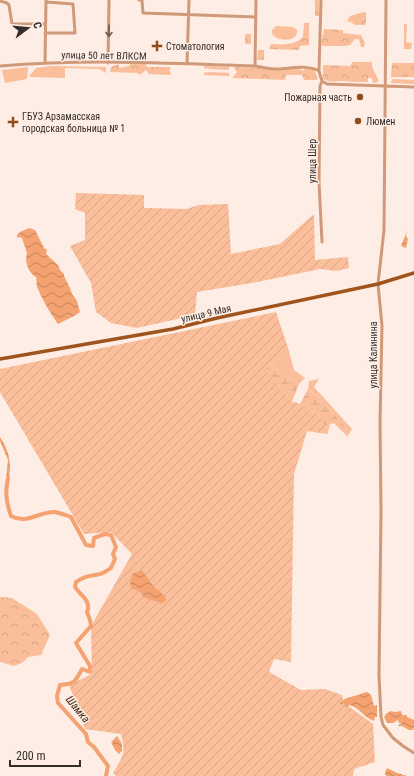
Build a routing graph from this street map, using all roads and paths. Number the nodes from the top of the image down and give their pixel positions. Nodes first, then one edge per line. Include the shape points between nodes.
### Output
1 (109, 0) edge
2 (139, 0) edge
3 (189, 0) edge
4 (256, 0) edge
5 (321, 0) edge
6 (386, 0) edge
7 (0, 1) edge
8 (46, 1) edge
9 (188, 14) junction
10 (256, 17) junction
11 (45, 24) junction
12 (45, 33) junction
13 (45, 63) junction
14 (108, 63) junction
15 (187, 64) junction
16 (0, 66) edge
17 (255, 66) junction
18 (319, 71) junction
19 (322, 80) junction
20 (386, 87) junction
21 (414, 87) edge
22 (322, 242) dead end
23 (414, 274) edge
24 (378, 284) junction
25 (0, 359) edge
26 (414, 753) edge

1 -> 14 street
2 - 9 street via 142,0 142,14
3 - 9 street
4 - 10 street
5 - 18 street
6 - 20 street, улица Калинина
7 - 11 street via 9,5 12,24
8 - 11 street
8 - 12 street via 73,4 75,33
9 - 10 street
9 - 15 street
10 - 17 street
11 - 12 street
12 - 13 street
13 - 14 street, улица 50 лет ВЛКСМ
13 - 16 street, улица 50 лет ВЛКСМ
14 - 15 street, улица 50 лет ВЛКСМ
15 - 17 street, улица 50 лет ВЛКСМ
17 - 18 street, улица 50 лет ВЛКСМ via 274,69 314,68
18 - 19 street
19 - 20 street via 327,84
19 - 22 street, улица Шер via 319,182
20 - 21 street
20 - 24 street, улица Калинина via 384,230
23 - 24 main road, улица 9 Мая
24 - 25 main road, улица 9 Мая via 173,329
24 - 26 street, улица Калинина via 382,326 379,687 381,717 383,725 393,738

